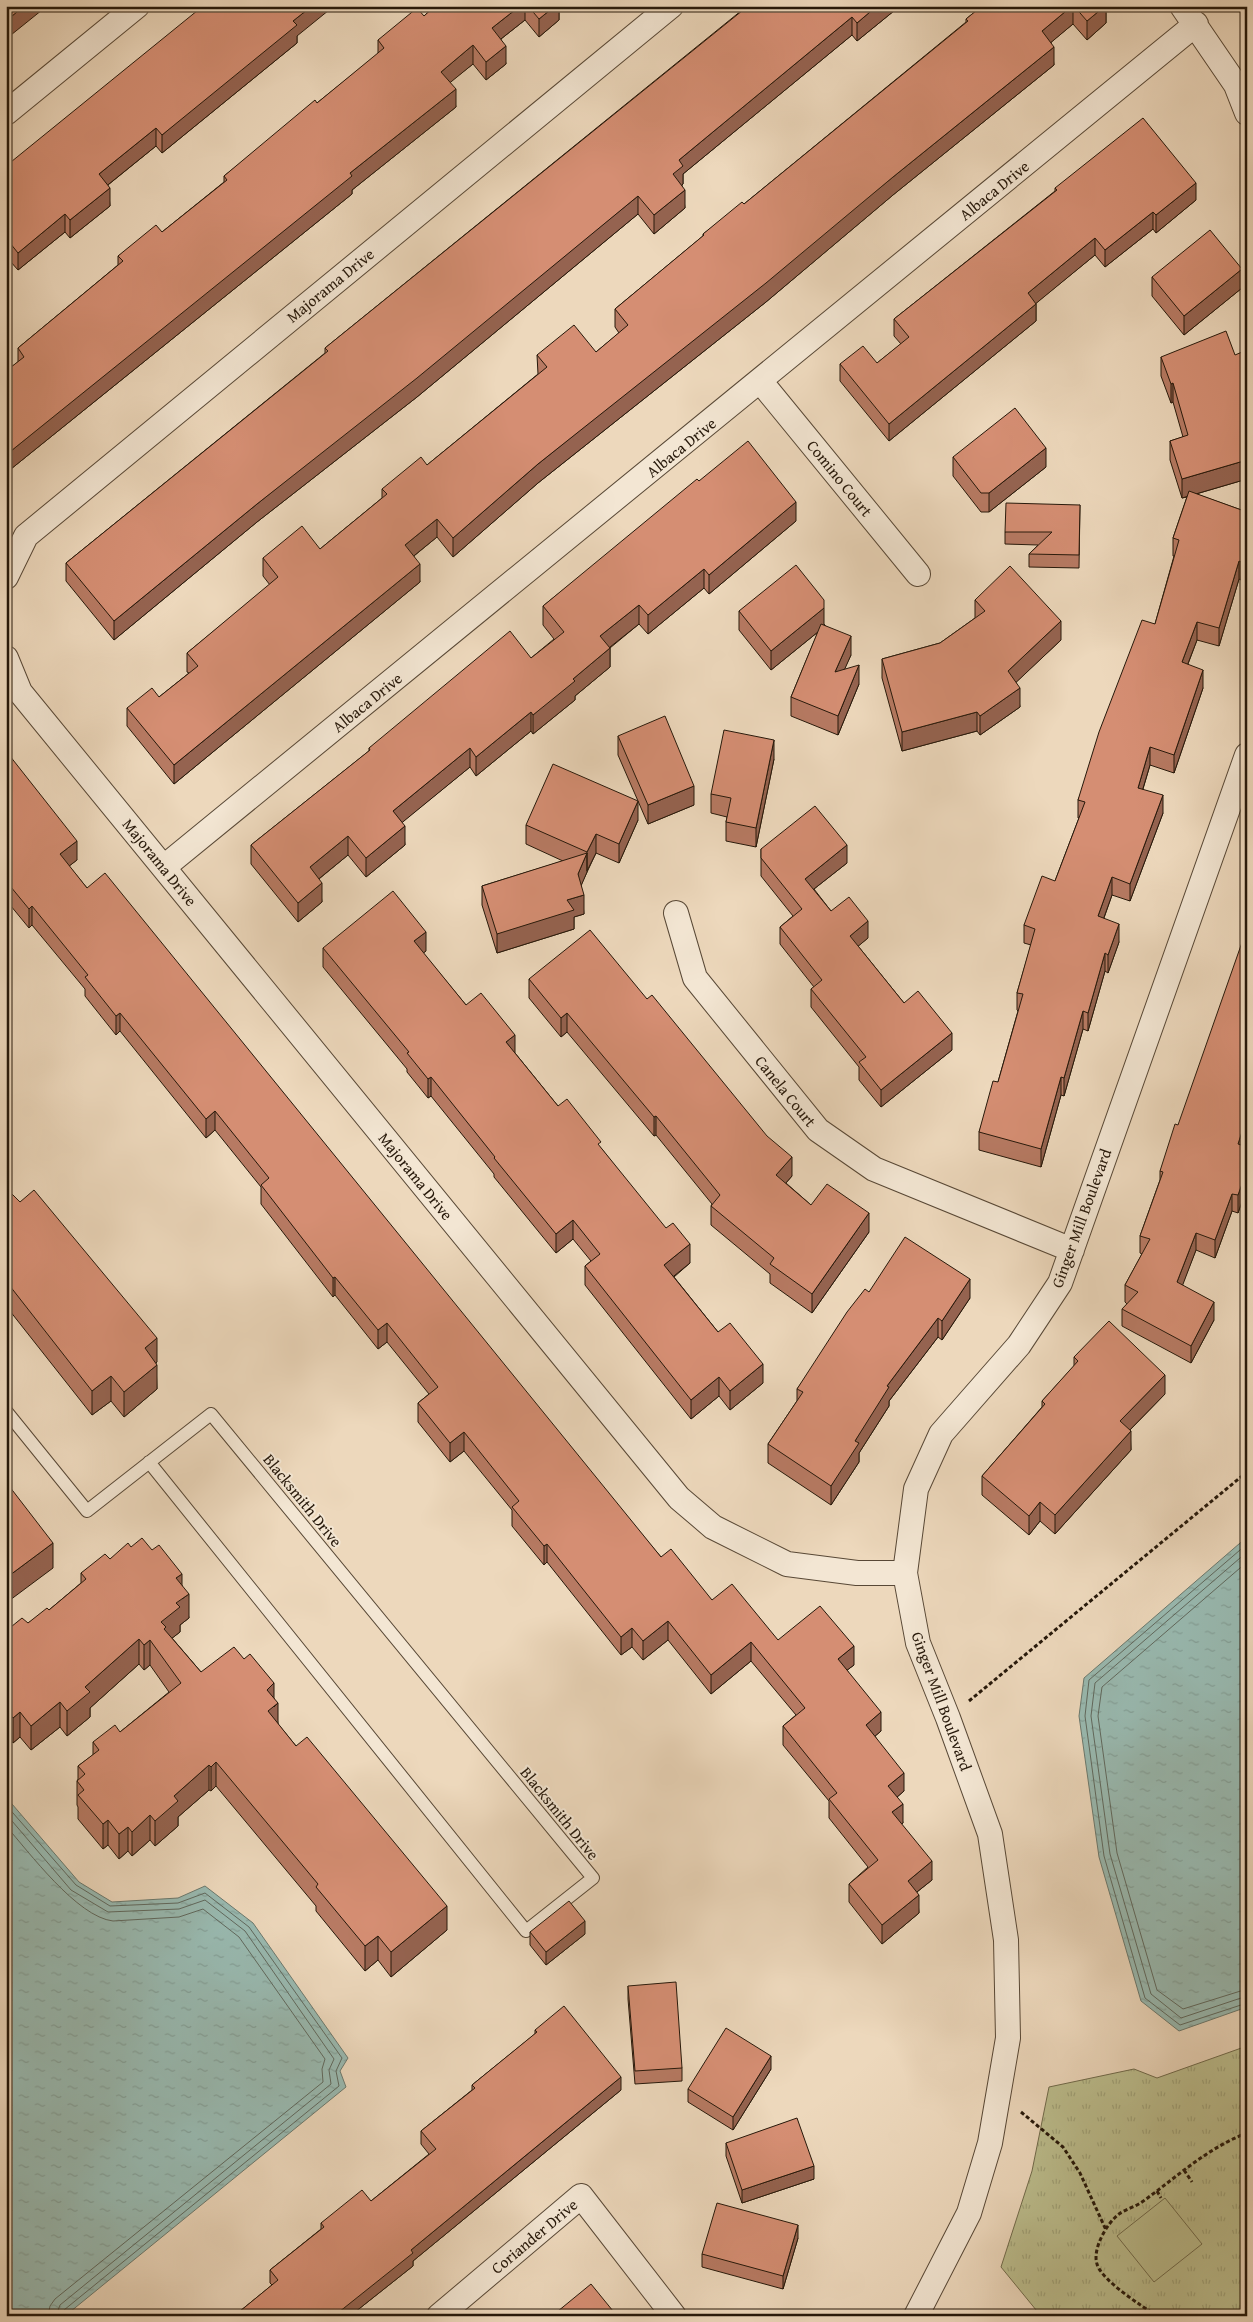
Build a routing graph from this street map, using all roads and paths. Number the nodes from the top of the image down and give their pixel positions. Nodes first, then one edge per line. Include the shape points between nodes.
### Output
1 (137, 6) edge
2 (671, 6) edge
3 (1189, 15) edge
4 (6, 113) edge
5 (1247, 113) edge
6 (761, 382) junction
7 (918, 574) dead end
8 (6, 577) edge
9 (6, 658) edge
10 (1247, 755) edge
11 (164, 867) junction
12 (676, 912) dead end
13 (1072, 1250) junction
14 (6, 1411) edge
15 (149, 1462) junction
16 (1247, 1472) edge
17 (905, 1573) junction
18 (948, 1718) junction
19 (998, 2095) junction
20 (1247, 2133) edge
21 (1184, 2170) junction
22 (1192, 2182) dead end
23 (1156, 2191) junction
24 (1161, 2198) dead end
25 (1106, 2231) junction
26 (439, 2316) edge
27 (674, 2316) edge
28 (916, 2316) edge
29 (1157, 2316) edge

1 - 4 street
2 - 8 street, Majorama Drive via 26,536
3 - 5 street via 1236,85
3 - 6 street, Albaca Drive
6 - 7 street, Comino Court
6 - 11 street, Albaca Drive
9 - 11 street, Majorama Drive via 20,692
10 - 13 street, Ginger Mill Boulevard
11 - 17 street, Majorama Drive via 679,1498 713,1527 786,1564 858,1574
12 - 13 street, Canela Court via 695,978 818,1130 874,1169
13 - 17 street, Ginger Mill Boulevard via 1060,1283 1019,1345 941,1434 916,1489
14 - 15 lane, Blacksmith Drive via 87,1511
15 - 15 lane, Blacksmith Drive via 211,1414 593,1878 526,1931
16 - 18 path
17 - 18 street, Ginger Mill Boulevard via 918,1643
18 - 19 street, Ginger Mill Boulevard via 990,1834 1006,1940 1008,2038
19 - 25 path via 1063,2147 1080,2173
19 - 28 street, Ginger Mill Boulevard via 990,2143 969,2213
20 - 21 path via 1221,2144
21 - 22 path
21 - 23 path
23 - 24 path
23 - 25 path via 1118,2215
25 - 29 path via 1096,2250 1096,2265 1137,2303
26 - 27 street, Coriander Drive via 581,2196

